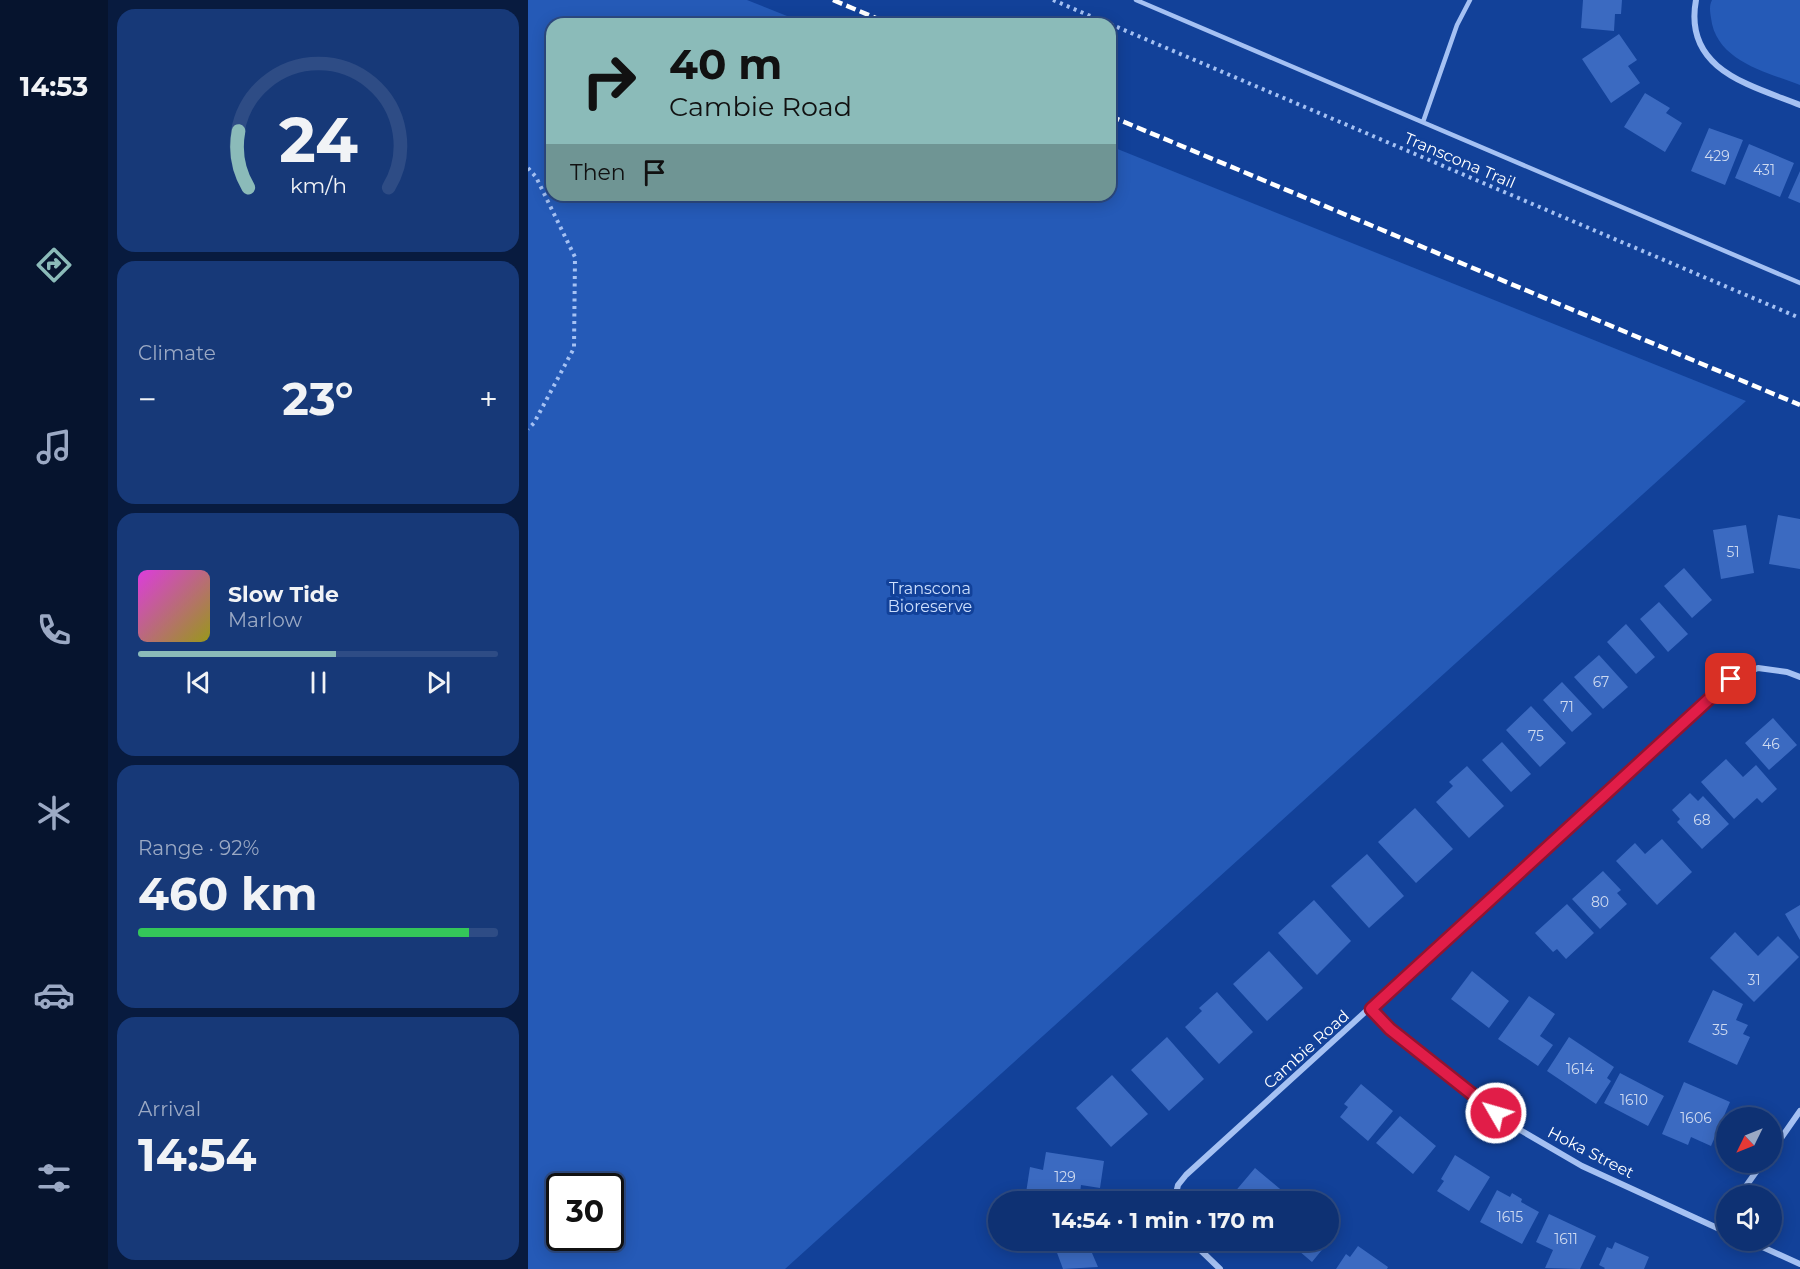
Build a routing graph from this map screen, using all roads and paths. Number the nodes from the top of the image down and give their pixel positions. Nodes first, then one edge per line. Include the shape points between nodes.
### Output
1 (1053, 0) edge
2 (1136, 0) edge
3 (1470, 0) edge
4 (1696, 0) edge
5 (1096, 18) edge
6 (1116, 27) edge
7 (1800, 105) edge
8 (1423, 122) junction
9 (528, 168) edge
10 (546, 198) edge
11 (548, 201) edge
12 (1800, 283) edge
13 (1800, 318) edge
14 (528, 429) edge
15 (1800, 677) edge
16 (1371, 1009) junction
17 (1800, 1111) edge
18 (1782, 1137) edge
19 (1177, 1191) edge
20 (1716, 1228) edge
21 (1201, 1251) edge
22 (1772, 1251) edge
23 (1800, 1263) edge
24 (1220, 1269) edge

1 - 5 path, Transcona Trail
2 - 8 lane
3 - 8 lane via 1457,25
4 - 7 street via 1697,33 1704,52 1720,70
6 - 13 path, Transcona Trail
8 - 12 lane
9 - 10 path
11 - 14 path via 575,257 574,348
15 - 16 street, Cambie Road via 1758,668 1731,679
16 - 19 street, Cambie Road via 1186,1176
16 - 20 street, Hoka Street via 1390,1029 1515,1127 1582,1166
17 - 18 street
21 - 24 street
22 - 23 street

